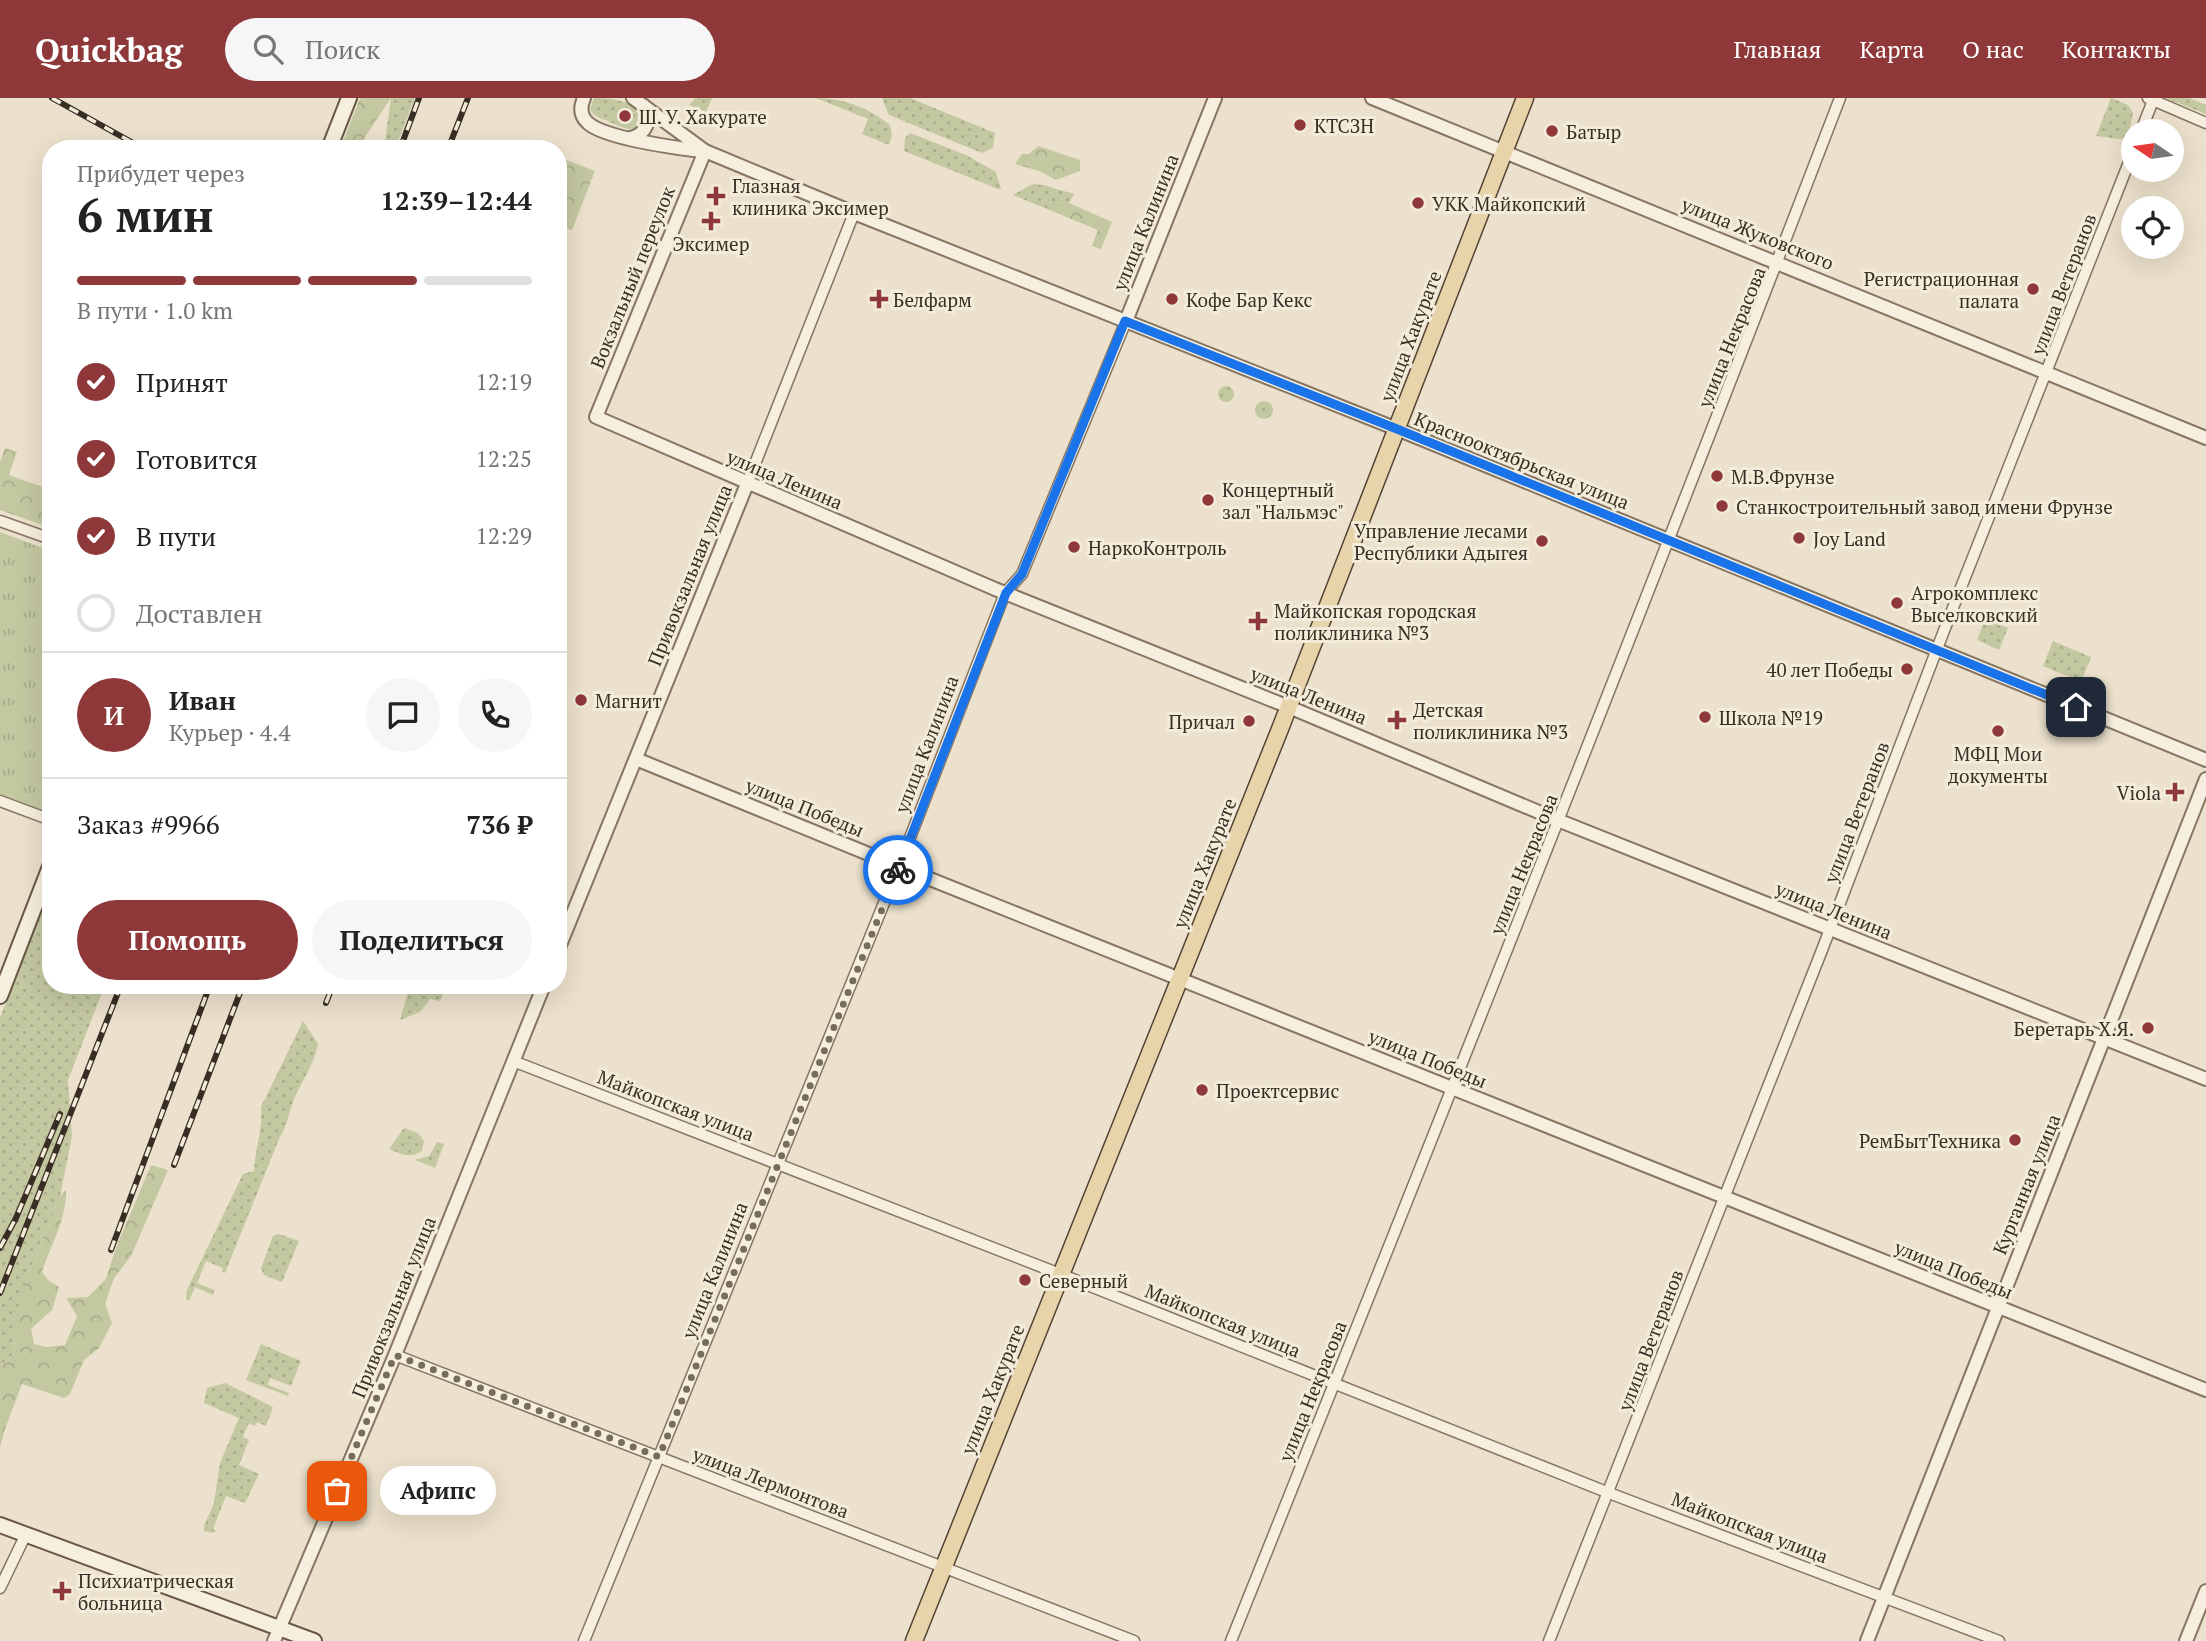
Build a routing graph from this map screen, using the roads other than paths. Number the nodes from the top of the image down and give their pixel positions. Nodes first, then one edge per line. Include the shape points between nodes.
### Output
1 (349, 98) edge
2 (584, 98) edge
3 (1215, 98) edge
4 (1372, 98) edge
5 (1525, 98) edge
6 (1840, 98) edge
7 (2151, 99) edge
8 (638, 101) edge
9 (2145, 119) edge
10 (2206, 123) edge
11 (631, 138) junction
12 (332, 140) edge
13 (705, 151) junction
14 (1504, 152) junction
15 (2121, 182) edge
16 (855, 213) junction
17 (1779, 262) junction
18 (1125, 321) junction
19 (2047, 373) junction
20 (596, 418) joint
21 (1397, 429) junction
22 (2206, 438) edge
23 (747, 484) junction
24 (0, 521) edge
25 (42, 535) edge
26 (1669, 541) junction
27 (1006, 593) junction
28 (1937, 650) junction
29 (1289, 707) junction
30 (636, 759) junction
31 (2206, 760) edge
32 (2206, 779) edge
33 (0, 801) edge
34 (42, 817) edge
35 (1560, 821) junction
36 (899, 866) junction
37 (42, 886) edge
38 (567, 928) edge
39 (1830, 929) junction
40 (1181, 979) junction
41 (540, 994) edge
42 (0, 996) edge
43 (2104, 1039) junction
44 (513, 1061) junction
45 (2206, 1079) edge
46 (1452, 1089) junction
47 (778, 1164) junction
48 (1725, 1197) junction
49 (1060, 1274) junction
50 (1998, 1307) junction
51 (395, 1355) junction
52 (1334, 1384) junction
53 (2206, 1390) edge
54 (659, 1457) junction
55 (1609, 1493) junction
56 (0, 1525) edge
57 (26, 1534) junction
58 (943, 1569) junction
59 (0, 1588) edge
60 (2206, 1591) edge
61 (1884, 1597) junction
62 (277, 1634) edge
63 (313, 1641) edge
64 (584, 1641) edge
65 (914, 1641) edge
66 (1134, 1641) edge
67 (1231, 1641) edge
68 (1549, 1641) edge
69 (1867, 1641) edge
70 (1999, 1641) edge
71 (2186, 1641) edge

1 - 12 main road
2 - 11 street via 582,115 590,125
3 - 18 street, улица Калинина
4 - 14 street, улица Жуковского
5 - 14 main road, улица Хакурате
6 - 17 street, улица Некрасова
7 - 9 street
7 - 10 street
8 - 11 street via 648,113 647,126
8 - 13 street
11 - 13 street
13 - 16 street, Краснооктябрьская улица
13 - 20 street, Вокзальный переулок
14 - 17 street, улица Жуковского
14 - 21 main road, улица Хакурате
15 - 19 street, улица Ветеранов
16 - 18 street, Краснооктябрьская улица
16 - 23 street, Привокзальная улица
17 - 19 street, улица Жуковского
17 - 26 street, улица Некрасова
18 - 21 street, Краснооктябрьская улица
18 - 27 street, улица Калинина via 1022,574
19 - 22 street, улица Жуковского
19 - 28 street, улица Ветеранов
20 - 23 street, улица Ленина
21 - 26 street, Краснооктябрьская улица
21 - 29 main road, улица Хакурате
23 - 27 street, улица Ленина
23 - 30 street, Привокзальная улица
24 - 25 street
26 - 28 street, Краснооктябрьская улица
26 - 35 street, улица Некрасова
27 - 29 street, улица Ленина
27 - 36 street, улица Калинина
28 - 31 street, Краснооктябрьская улица
28 - 39 street, улица Ветеранов
29 - 35 street, улица Ленина
29 - 40 main road, улица Хакурате
30 - 36 street, улица Победы
30 - 38 street, Привокзальная улица
32 - 43 street, Курганная улица
33 - 34 street
35 - 39 street, улица Ленина
35 - 46 street, улица Некрасова
36 - 40 street, улица Победы
36 - 47 street, улица Калинина
37 - 42 main road
39 - 43 street, улица Ленина
39 - 48 street, улица Ветеранов
40 - 46 street, улица Победы
40 - 49 main road, улица Хакурате
41 - 44 street, Привокзальная улица
43 - 45 street, улица Ленина
43 - 50 street, Курганная улица
44 - 47 street, Майкопская улица
44 - 51 street, Привокзальная улица
46 - 48 street, улица Победы
46 - 52 street, улица Некрасова
47 - 49 street, Майкопская улица
47 - 54 street, улица Калинина
48 - 50 street, улица Победы
48 - 55 street, улица Ветеранов
49 - 52 street, Майкопская улица
49 - 58 main road, улица Хакурате
50 - 53 street, улица Победы
50 - 61 street, Курганная улица
51 - 54 street, улица Лермонтова
51 - 62 street, Привокзальная улица
52 - 55 street, Майкопская улица
52 - 67 street, улица Некрасова
54 - 58 street, улица Лермонтова
54 - 64 street, улица Калинина
55 - 61 street, Майкопская улица
55 - 68 street, улица Ветеранов
56 - 57 main road
57 - 59 street
57 - 62 main road
58 - 65 main road, улица Хакурате
58 - 66 street, улица Лермонтова
60 - 71 street
61 - 69 street, Курганная улица
61 - 70 street, Майкопская улица
62 - 63 main road

